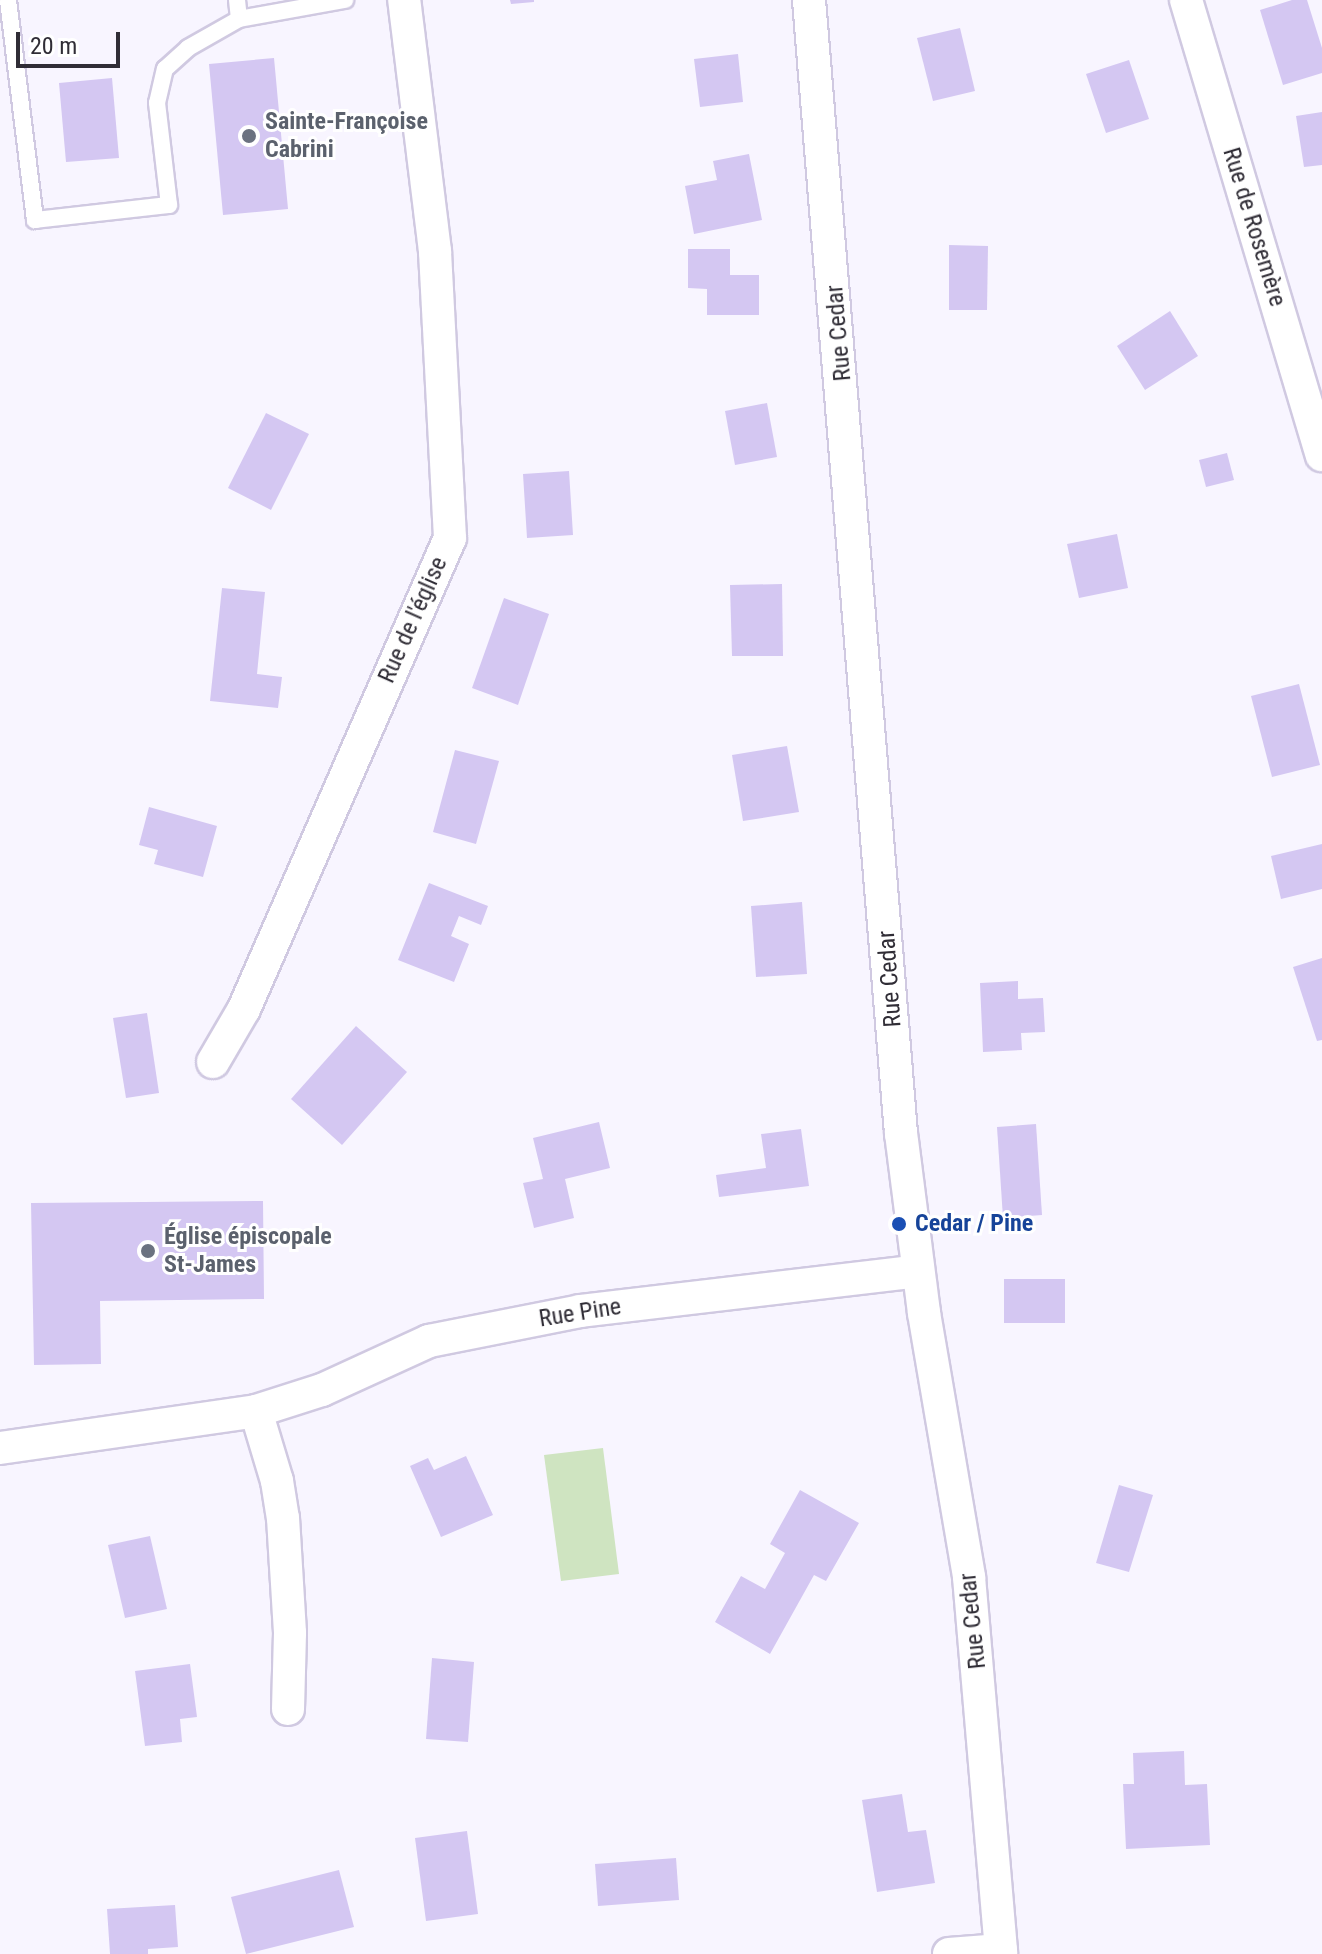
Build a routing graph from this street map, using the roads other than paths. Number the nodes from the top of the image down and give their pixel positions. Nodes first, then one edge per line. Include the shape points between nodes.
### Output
1 (8, 0) edge
2 (237, 0) edge
3 (345, 0) edge
4 (404, 0) edge
5 (809, 0) edge
6 (1186, 0) edge
7 (239, 19) junction
8 (1322, 455) edge
9 (213, 1062) dead end
10 (918, 1271) junction
11 (256, 1411) junction
12 (0, 1448) edge
13 (288, 1709) dead end
14 (1001, 1952) edge
15 (949, 1954) edge

1 - 7 lane via 35,220 169,205 157,103 165,69 188,48
2 - 7 lane
3 - 7 lane
4 - 9 street, Rue de l'église via 435,251 450,538 244,1009
5 - 10 street, Rue Cedar via 901,1133
6 - 8 street, Rue de Rosemère
10 - 11 street, Rue Pine via 580,1311 429,1341 322,1390
10 - 14 street, Rue Cedar via 969,1577
11 - 12 street, Rue Pine
11 - 13 street via 283,1518
14 - 15 street

